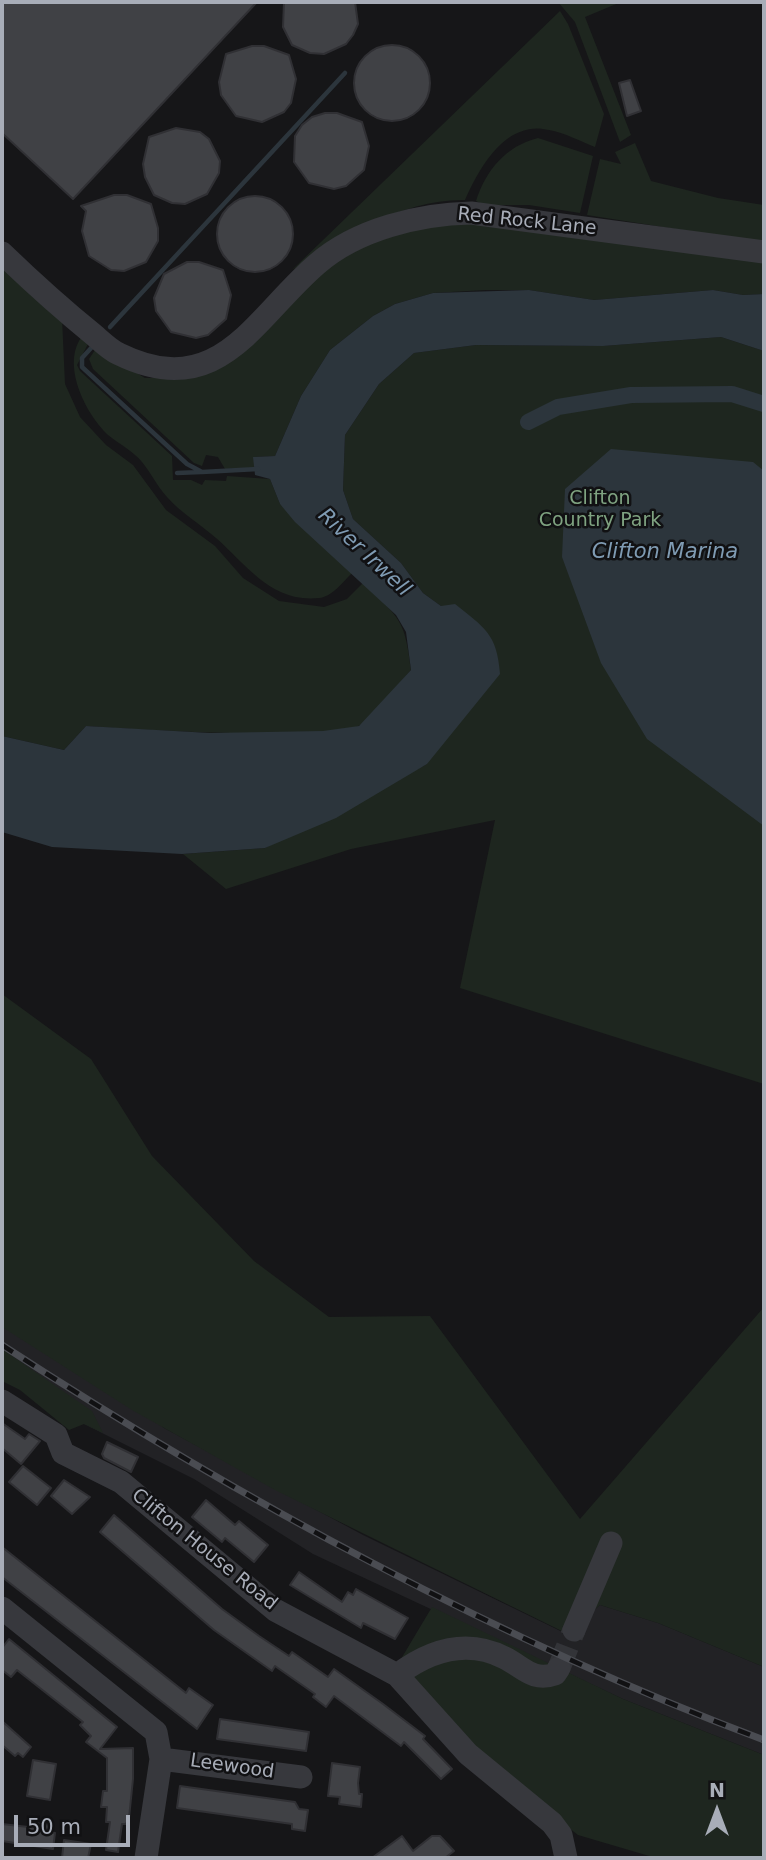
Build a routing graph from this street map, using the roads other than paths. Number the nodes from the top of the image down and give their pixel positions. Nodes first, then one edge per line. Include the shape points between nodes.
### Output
1 (764, 252) edge
2 (2, 253) edge
3 (2, 1401) edge
4 (611, 1544) dead end
5 (2, 1608) edge
6 (573, 1630) tunnel mouth
7 (559, 1668) dead end
8 (397, 1675) junction
9 (162, 1759) junction
10 (306, 1778) dead end
11 (146, 1858) edge
12 (566, 1858) edge

1 - 2 street, Red Rock Lane via 471,213 441,214 365,234 318,263 243,340 203,367 158,367 118,354
3 - 8 street, Clifton House Road via 56,1435 59,1458 121,1482 275,1610
4 - 6 street
5 - 9 street via 152,1725
7 - 8 street via 555,1674 536,1677 493,1652 451,1648 421,1658
8 - 12 street, Clifton House Road via 468,1754 552,1823 561,1835
9 - 10 street, Leewood
9 - 11 street

